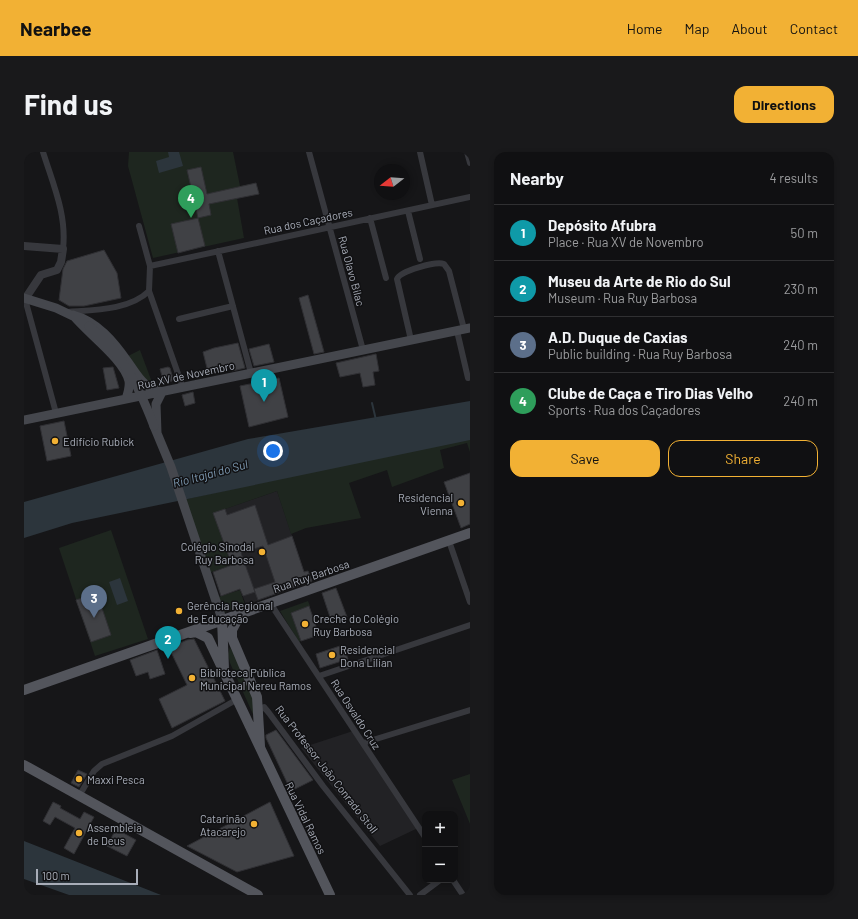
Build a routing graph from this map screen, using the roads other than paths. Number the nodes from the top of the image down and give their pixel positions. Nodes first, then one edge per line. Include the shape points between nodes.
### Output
1 (43, 152) edge
2 (309, 152) edge
3 (420, 152) edge
4 (467, 152) edge
5 (470, 163) edge
6 (470, 197) edge
7 (432, 205) junction
8 (408, 210) junction
9 (370, 218) junction
10 (139, 226) dead end
11 (329, 227) junction
12 (24, 246) edge
13 (63, 250) junction
14 (218, 250) junction
15 (420, 259) dead end
16 (150, 266) junction
17 (386, 278) dead end
18 (149, 291) junction
19 (25, 298) edge
20 (233, 306) junction
21 (94, 310) junction
22 (70, 314) junction
23 (179, 319) dead end
24 (91, 325) junction
25 (464, 329) edge
26 (411, 340) junction
27 (117, 348) junction
28 (363, 350) junction
29 (119, 365) junction
30 (251, 374) junction
31 (127, 376) junction
32 (468, 378) dead end
33 (141, 380) junction
34 (183, 388) junction
35 (162, 392) junction
36 (126, 399) junction
37 (56, 413) junction
38 (24, 420) edge
39 (156, 433) junction
40 (470, 534) edge
41 (449, 541) junction
42 (470, 602) edge
43 (270, 603) junction
44 (241, 613) junction
45 (222, 619) junction
46 (470, 625) edge
47 (191, 632) junction
48 (223, 643) junction
49 (224, 675) junction
50 (319, 676) junction
51 (24, 690) edge
52 (236, 700) junction
53 (470, 710) edge
54 (258, 711) junction
55 (363, 743) junction
56 (261, 752) junction
57 (24, 765) edge
58 (79, 796) junction
59 (422, 832) edge
60 (436, 883) edge
61 (456, 883) edge
62 (258, 895) edge
63 (330, 895) edge
64 (410, 895) edge
65 (420, 895) edge
66 (463, 895) edge

1 - 13 street via 63,216
2 - 11 street, Rua Olavo Bilac
3 - 7 street
4 - 5 street
6 - 7 street, Rua dos Caçadores
7 - 8 street, Rua dos Caçadores
8 - 9 street, Rua dos Caçadores
8 - 15 street
9 - 11 street, Rua dos Caçadores
9 - 17 street
10 - 16 street
11 - 14 street, Rua dos Caçadores
11 - 28 street, Rua Olavo Bilac
12 - 13 street
13 - 19 street via 57,270 41,274
14 - 16 street, Rua dos Caçadores
14 - 20 street
16 - 18 street
18 - 21 street via 129,302
18 - 34 street
19 - 22 main road
19 - 37 street
20 - 23 street
20 - 30 street
21 - 22 street
21 - 24 street
22 - 24 main road
22 - 29 main road
24 - 27 main road
24 - 39 main road, bridge via 125,363 141,392
25 - 26 main road, Rua XV de Novembro
25 - 26 street via 449,271 444,264 435,263 401,273 397,279
25 - 32 street
26 - 28 main road, Rua XV de Novembro
27 - 29 main road
27 - 33 main road
28 - 30 main road, Rua XV de Novembro
29 - 31 main road
30 - 34 main road, Rua XV de Novembro
31 - 33 main road
31 - 36 main road via 130,388
33 - 35 main road via 150,388
34 - 35 main road, Rua XV de Novembro
35 - 36 main road, Rua XV de Novembro
35 - 39 main road via 156,404
36 - 37 main road, Rua XV de Novembro
37 - 38 main road, Rua XV de Novembro
39 - 45 main road via 171,467
40 - 41 main road, Rua Ruy Barbosa
41 - 42 street
41 - 43 main road, Rua Ruy Barbosa
43 - 44 main road, Rua Ruy Barbosa
43 - 50 street, Rua Osvaldo Cruz
44 - 45 main road, Rua Ruy Barbosa
44 - 54 main road, Rua Professor João Conrado Stoll via 232,630 232,638 257,697
45 - 47 main road, Rua Ruy Barbosa
45 - 48 main road
46 - 50 street
47 - 48 main road via 212,632 220,637
47 - 49 main road, Rua Vidal Ramos via 208,638
47 - 51 main road, Rua Ruy Barbosa
48 - 49 main road
49 - 52 main road, Rua Vidal Ramos
50 - 55 street, Rua Osvaldo Cruz
52 - 56 main road, Rua Vidal Ramos
52 - 58 street via 172,736 102,764 94,771
53 - 55 street
54 - 56 main road, Rua Vidal Ramos
54 - 64 street, Rua Professor João Conrado Stoll via 264,707 269,712
55 - 59 street, Rua Osvaldo Cruz
56 - 63 main road, Rua Vidal Ramos
57 - 58 main road
58 - 62 main road
60 - 65 street
61 - 66 street

